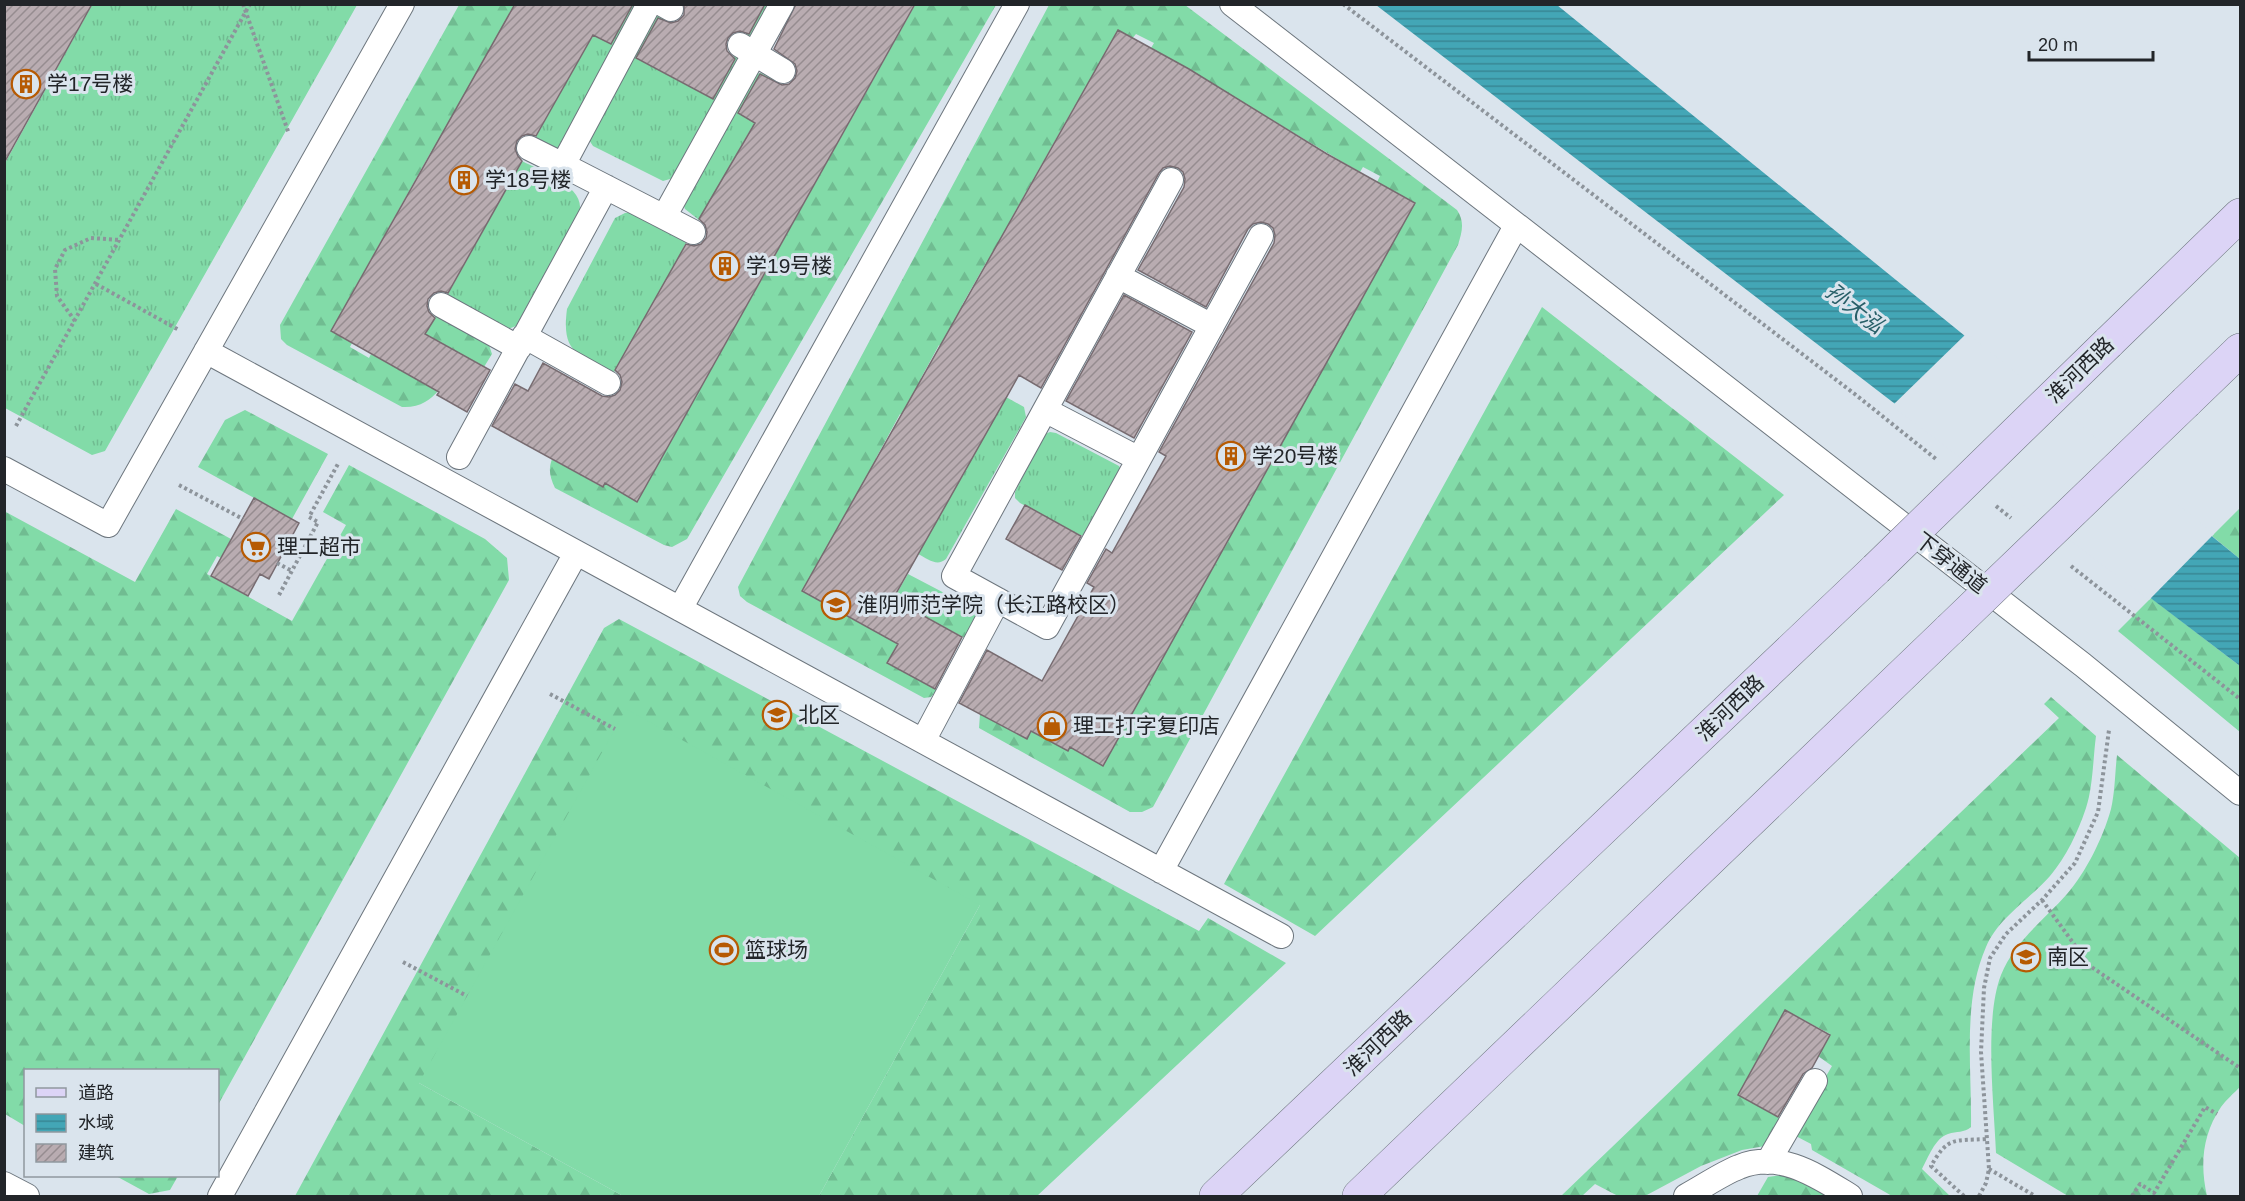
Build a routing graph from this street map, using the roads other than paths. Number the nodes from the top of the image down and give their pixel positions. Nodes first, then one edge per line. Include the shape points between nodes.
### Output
1 (402, 4) edge
2 (782, 4) edge
3 (1017, 4) edge
4 (1232, 4) edge
5 (660, 6) edge
6 (747, 50) junction
7 (783, 71) dead end
8 (530, 148) dead end
9 (563, 165) junction
10 (1171, 180) dead end
11 (606, 187) junction
12 (2241, 215) edge
13 (664, 217) junction
14 (1516, 226) junction
15 (693, 232) dead end
16 (1261, 236) dead end
17 (1118, 276) junction
18 (441, 305) dead end
19 (1212, 326) junction
20 (521, 342) junction
21 (2241, 350) edge
22 (206, 351) junction
23 (608, 382) dead end
24 (1045, 410) junction
25 (459, 457) dead end
26 (1139, 459) junction
27 (4, 469) edge
28 (576, 553) junction
29 (998, 600) junction
30 (680, 609) junction
31 (923, 741) junction
32 (2241, 793) edge
33 (1161, 871) junction
34 (1281, 936) dead end
35 (1815, 1080) dead end
36 (1768, 1162) junction
37 (4, 1184) edge
38 (27, 1197) edge
39 (220, 1197) edge
40 (1216, 1197) edge
41 (1359, 1197) edge
42 (1686, 1197) edge
43 (1851, 1197) edge

1 - 22 lane
2 - 6 lane
3 - 30 lane
4 - 14 lane, 下穿通道
5 - 9 lane
6 - 7 lane
6 - 13 lane
8 - 9 lane
9 - 11 lane
10 - 17 lane
11 - 13 lane
11 - 20 lane
12 - 40 main road, 淮河西路, bridge via 1876,569
13 - 15 lane
14 - 32 lane, 下穿通道 via 2083,665
14 - 33 lane
16 - 19 lane
17 - 19 lane
17 - 24 lane
18 - 20 lane
19 - 26 lane
20 - 23 lane
20 - 25 lane
21 - 41 main road, bridge
22 - 27 lane via 108,525
22 - 28 lane
24 - 26 lane
24 - 29 lane via 954,576
26 - 29 lane via 1047,627
28 - 30 lane
28 - 39 lane
29 - 31 lane
30 - 31 lane
31 - 33 lane
33 - 34 lane
35 - 36 lane
36 - 42 lane via 1739,1167
36 - 43 lane via 1787,1163 1809,1172
37 - 38 lane

